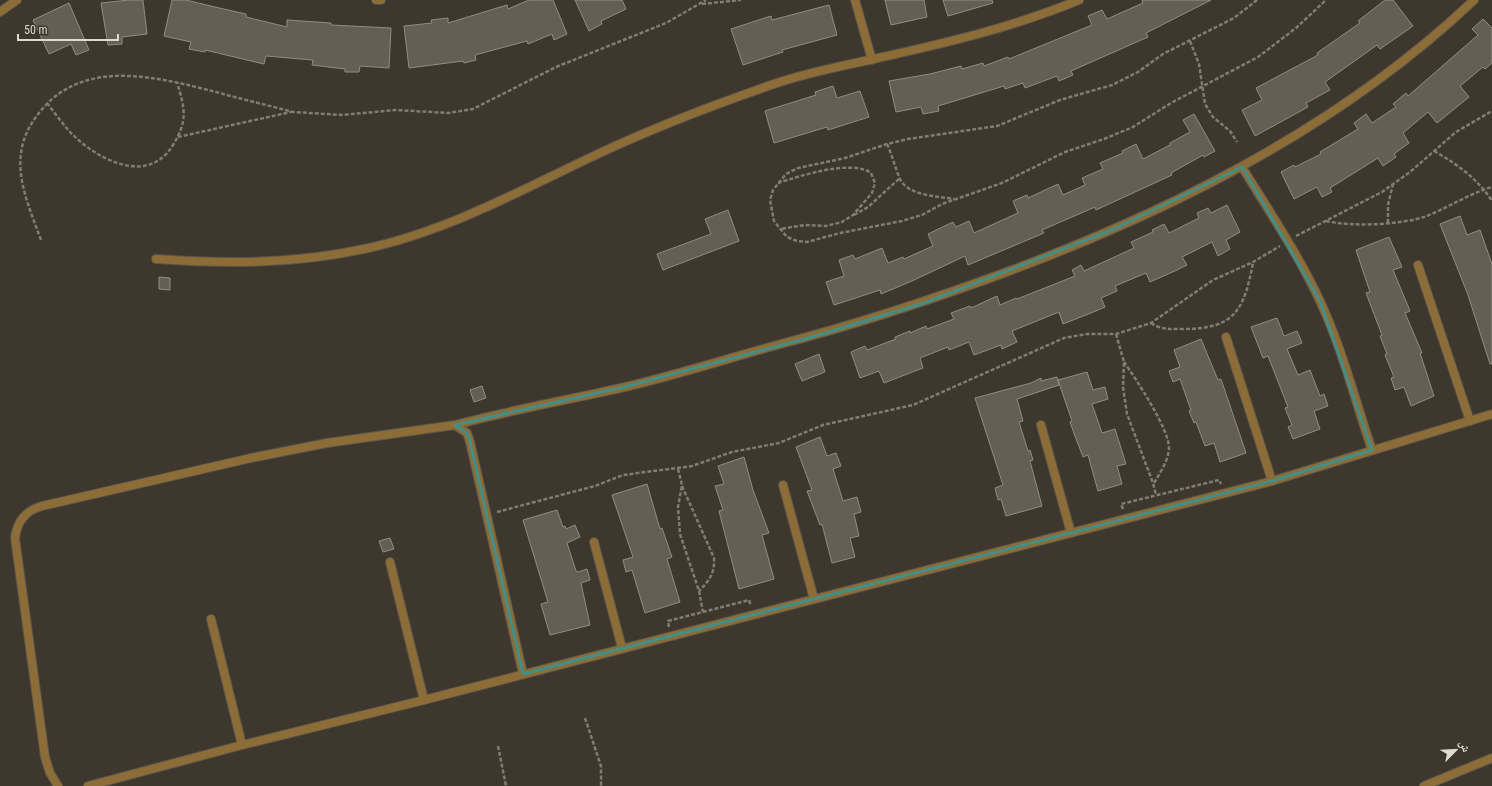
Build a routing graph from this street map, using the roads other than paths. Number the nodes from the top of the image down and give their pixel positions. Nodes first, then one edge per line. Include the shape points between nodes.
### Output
1 (17, 0) edge
2 (376, 0) edge
3 (381, 0) edge
4 (854, 0) edge
5 (1079, 0) edge
6 (1474, 0) edge
7 (0, 12) edge
8 (872, 60) junction
9 (1242, 167) junction
10 (156, 259) dead end
11 (1418, 265) dead end
12 (1226, 337) dead end
13 (1492, 414) edge
14 (1470, 421) junction
15 (455, 425) junction
16 (1041, 425) dead end
17 (1372, 450) junction
18 (1272, 481) junction
19 (783, 485) dead end
20 (1071, 533) junction
21 (594, 542) dead end
22 (390, 562) dead end
23 (814, 599) junction
24 (211, 619) dead end
25 (622, 648) junction
26 (523, 674) junction
27 (424, 700) junction
28 (242, 745) junction
29 (1492, 758) edge
30 (58, 786) edge
31 (88, 786) edge
32 (1424, 786) edge

1 - 7 street
2 - 3 street
4 - 8 street
5 - 8 street via 962,39
6 - 9 street via 1421,47 1362,92
8 - 10 street via 776,83 691,114 601,152 492,205 425,231 366,249 291,261 249,263
9 - 15 street via 1162,208 1112,230 924,303 812,337 639,383
9 - 17 street via 1310,281 1329,322
11 - 14 street
12 - 18 street
13 - 14 street
14 - 17 street
15 - 26 street via 463,429 469,437
15 - 30 street via 327,443 251,458 42,506 23,517 16,530 16,545 45,757
16 - 20 street
17 - 18 street
18 - 20 street
19 - 23 street
20 - 23 street
21 - 25 street
22 - 27 street
23 - 25 street
24 - 28 street
25 - 26 street
26 - 27 street
27 - 28 street
28 - 31 street
29 - 32 street

